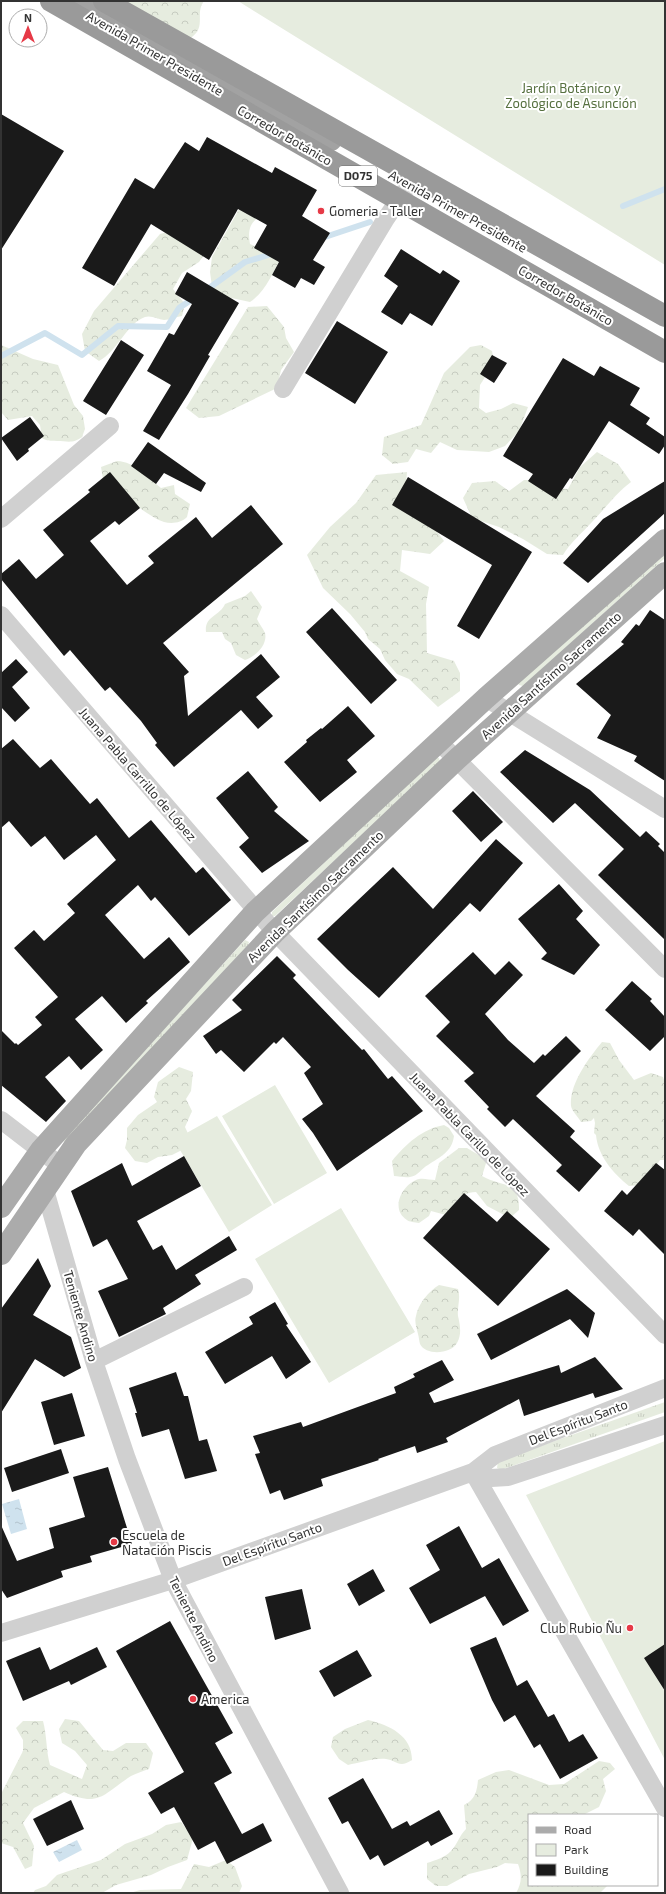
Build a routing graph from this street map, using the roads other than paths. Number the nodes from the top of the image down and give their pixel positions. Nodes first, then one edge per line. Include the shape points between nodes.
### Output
1 (51, 1) edge
2 (64, 1) edge
3 (84, 1) edge
4 (104, 1) edge
5 (404, 192) junction
6 (665, 316) edge
7 (665, 327) edge
8 (665, 340) edge
9 (665, 352) edge
10 (283, 389) dead end
11 (110, 426) dead end
12 (1, 519) edge
13 (665, 540) edge
14 (665, 573) edge
15 (1, 615) edge
16 (486, 698) junction
17 (509, 713) junction
18 (439, 742) junction
19 (457, 759) junction
20 (665, 809) edge
21 (257, 911) junction
22 (275, 932) junction
23 (665, 969) edge
24 (1, 1120) edge
25 (41, 1150) junction
26 (61, 1166) junction
27 (45, 1190) junction
28 (1, 1207) edge
29 (1, 1254) edge
30 (244, 1287) dead end
31 (665, 1335) edge
32 (94, 1361) junction
33 (665, 1388) edge
34 (665, 1425) edge
35 (473, 1472) junction
36 (173, 1580) junction
37 (1, 1633) edge
38 (665, 1808) edge
39 (340, 1893) edge

1 - 9 highway, Corredor Botánico / D075
2 - 5 highway, Avenida Primer Presidente
3 - 7 highway, Avenida Primer Presidente via 169,52
4 - 6 highway, D075
5 - 8 highway, Avenida Primer Presidente
5 - 10 street
11 - 12 street
13 - 16 main road, Avenida Santísimo Sacramento
14 - 17 main road, Avenida Santísimo Sacramento
15 - 21 street, Juana Pabla Carrillo de López
16 - 17 street
16 - 18 main road, Avenida Santísimo Sacramento
17 - 19 main road, Avenida Santísimo Sacramento
17 - 20 street
18 - 19 street
18 - 21 main road, Avenida Santísimo Sacramento
19 - 22 main road, Avenida Santísimo Sacramento
19 - 23 street
21 - 22 street, Juana Pabla Carrillo de López
21 - 25 main road, Avenida Santísimo Sacramento
22 - 26 main road, Avenida Santísimo Sacramento via 76,1144
22 - 31 street, Juana Pabla Carillo de López
24 - 25 street
25 - 26 street
25 - 28 main road, Avenida Santísimo Sacramento
26 - 27 main road, Avenida Santísimo Sacramento
27 - 29 main road, Avenida Santísimo Sacramento
27 - 32 street, Teniente Andino
30 - 32 street
32 - 36 street, Teniente Andino via 127,1459
33 - 35 street, Del Espíritu Santo via 495,1455
34 - 35 street via 508,1477 491,1478
35 - 36 street, Del Espíritu Santo
35 - 38 street
36 - 37 street, Del Espíritu Santo
36 - 39 street, Teniente Andino

